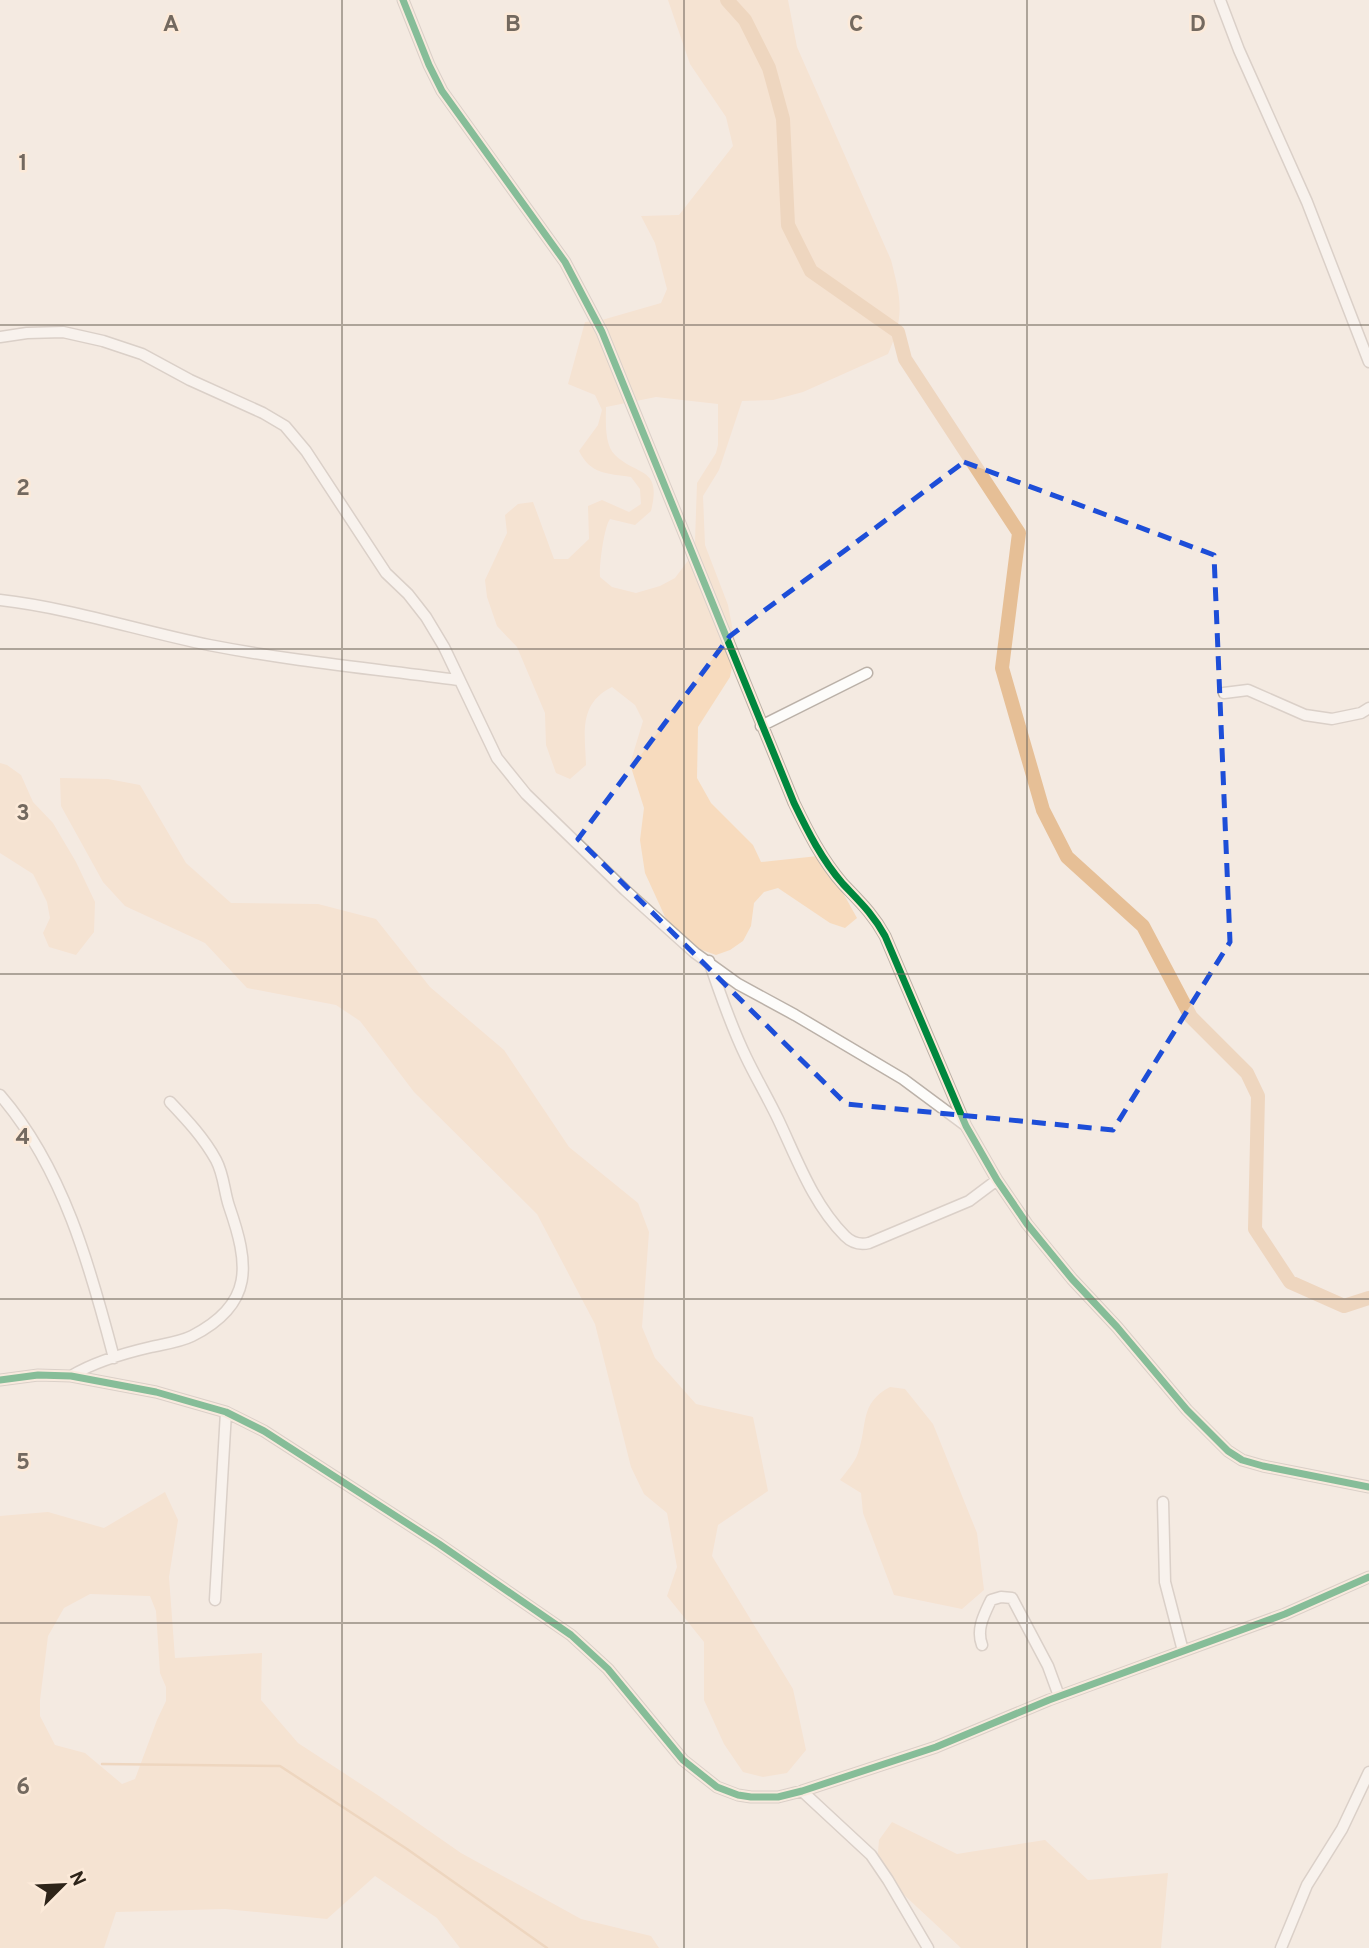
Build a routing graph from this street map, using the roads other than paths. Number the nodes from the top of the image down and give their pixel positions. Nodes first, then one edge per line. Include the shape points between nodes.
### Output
1 (403, 0) edge
2 (1220, 0) edge
3 (0, 337) edge
4 (1369, 362) edge
5 (0, 600) edge
6 (867, 673) dead end
7 (458, 680) junction
8 (1224, 693) dead end
9 (1369, 708) edge
10 (761, 726) junction
11 (709, 961) junction
12 (0, 1095) edge
13 (170, 1102) dead end
14 (966, 1126) junction
15 (997, 1180) junction
16 (114, 1358) junction
17 (71, 1377) junction
18 (0, 1380) edge
19 (226, 1412) junction
20 (1369, 1487) edge
21 (1163, 1502) dead end
22 (1369, 1577) edge
23 (215, 1600) dead end
24 (982, 1645) dead end
25 (1183, 1651) junction
26 (1059, 1696) junction
27 (1369, 1772) edge
28 (802, 1791) junction
29 (928, 1948) edge
30 (1281, 1948) edge

1 - 10 street via 442,91 565,262 601,332
2 - 4 street via 1307,202
3 - 7 street via 63,332 103,341 142,354 285,426 386,573 426,617
5 - 7 street via 257,654
6 - 10 street
7 - 11 street via 497,758 526,794 683,944
8 - 9 street via 1248,690 1305,715 1332,719
10 - 14 street via 811,840 886,936
11 - 14 street via 738,984 903,1079
11 - 15 street via 746,1058 818,1200 844,1236 869,1244 969,1201
12 - 16 street via 40,1150 56,1186 94,1280
13 - 16 street via 216,1161 240,1239 245,1272 226,1313 211,1325 189,1338
14 - 15 street
15 - 20 street via 1072,1279 1228,1451 1263,1466
16 - 17 street
17 - 18 street
17 - 19 street via 156,1392
19 - 23 street
19 - 28 street via 308,1457 571,1634 608,1669 683,1760 706,1779 751,1797
21 - 25 street via 1165,1582
22 - 25 street
24 - 26 street via 981,1623 990,1601 1012,1598
25 - 26 street
26 - 28 street via 936,1747
27 - 30 street via 1331,1849 1307,1885
28 - 29 street via 871,1855

